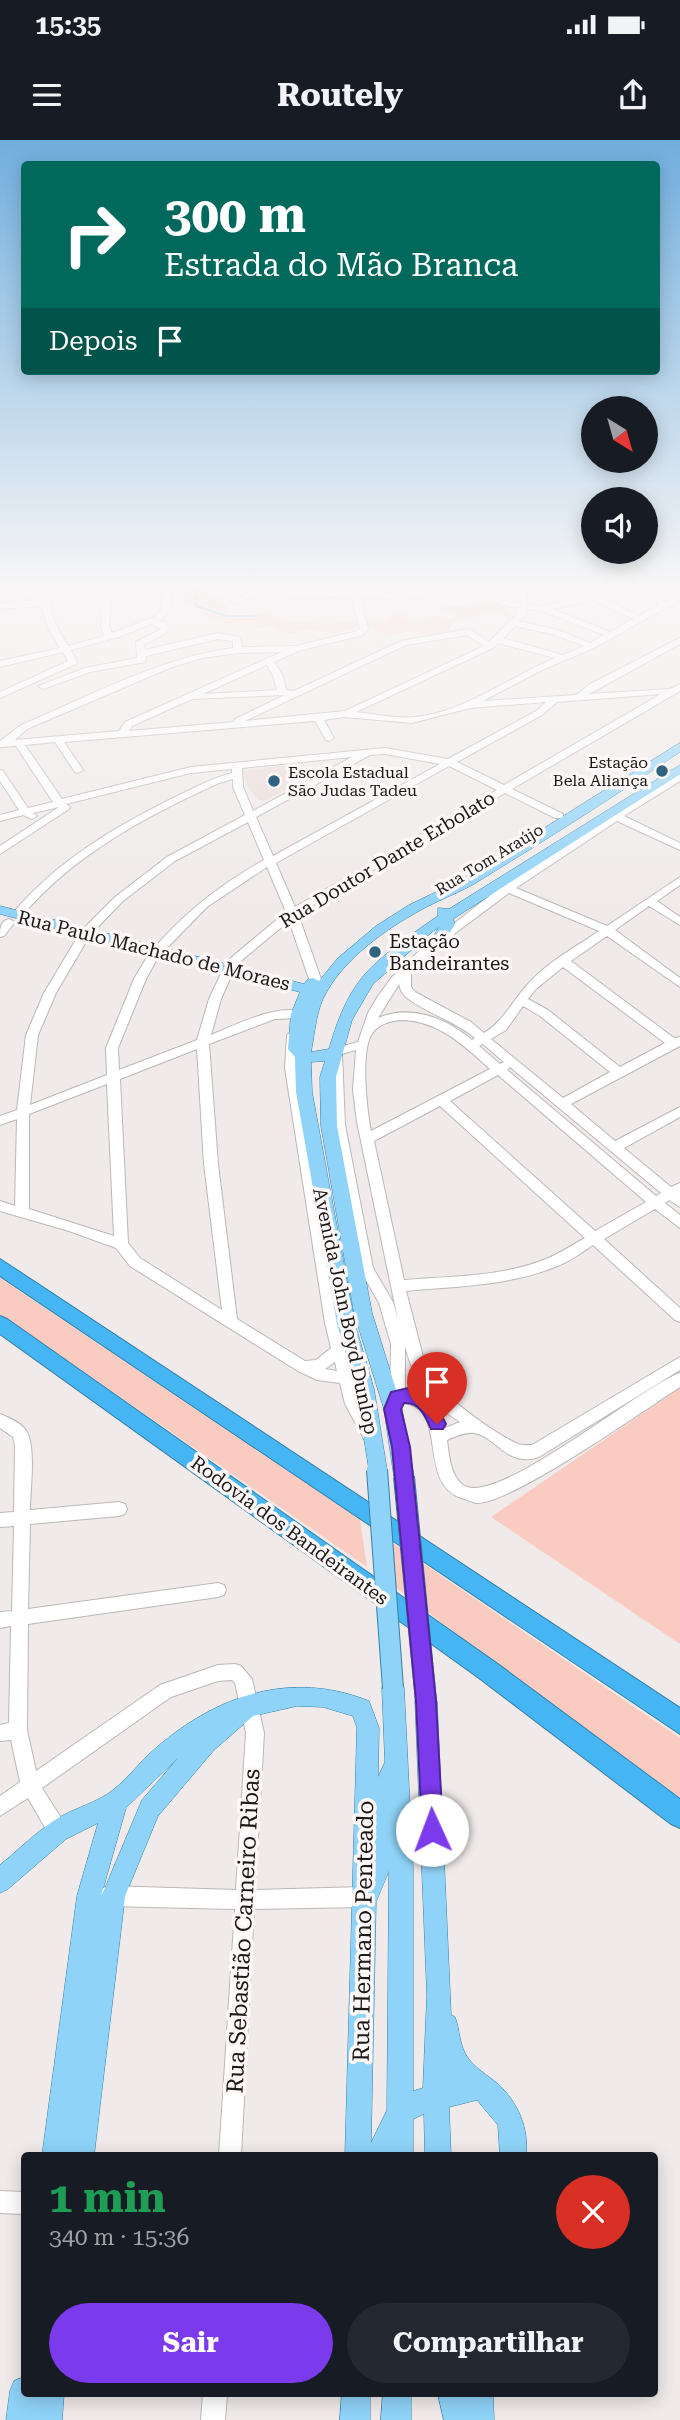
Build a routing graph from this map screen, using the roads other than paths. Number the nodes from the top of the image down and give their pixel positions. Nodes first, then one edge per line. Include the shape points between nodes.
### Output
1 (24, 695) edge
2 (98, 695) edge
3 (190, 695) edge
4 (226, 695) edge
5 (295, 695) edge
6 (384, 695) edge
7 (488, 695) edge
8 (602, 695) edge
9 (668, 695) edge
10 (579, 697) joint
11 (184, 698) junction
12 (556, 698) junction
13 (0, 705) edge
14 (469, 705) junction
15 (344, 714) junction
16 (318, 718) junction
17 (227, 726) junction
18 (122, 735) junction
19 (329, 738) dead end
20 (58, 740) junction
21 (680, 740) edge
22 (19, 743) junction
23 (2, 744) edge
24 (680, 747) edge
25 (369, 752) junction
26 (333, 757) junction
27 (309, 759) junction
28 (448, 762) junction
29 (342, 766) junction
30 (680, 769) edge
31 (78, 770) dead end
32 (0, 773) edge
33 (328, 774) junction
34 (235, 775) junction
35 (680, 777) edge
36 (503, 789) junction
37 (58, 808) junction
38 (25, 812) junction
39 (250, 816) junction
40 (559, 816) junction
41 (617, 817) junction
42 (0, 818) edge
43 (41, 821) junction
44 (680, 847) edge
45 (0, 852) edge
46 (269, 863) junction
47 (680, 880) edge
48 (506, 888) junction
49 (649, 901) junction
50 (414, 906) junction
51 (292, 913) junction
52 (445, 915) junction
53 (5, 920) edge
54 (680, 922) edge
55 (607, 930) junction
56 (371, 934) junction
57 (82, 937) junction
58 (436, 944) junction
59 (154, 956) junction
60 (563, 961) junction
61 (405, 971) junction
62 (227, 973) junction
63 (680, 983) edge
64 (521, 1000) junction
65 (303, 1003) junction
66 (507, 1021) junction
67 (366, 1030) junction
68 (203, 1041) junction
69 (478, 1042) junction
70 (677, 1042) edge
71 (361, 1045) junction
72 (336, 1052) junction
73 (303, 1055) junction
74 (507, 1058) junction
75 (498, 1070) junction
76 (619, 1073) junction
77 (112, 1077) junction
78 (441, 1100) junction
79 (561, 1104) junction
80 (680, 1111) edge
81 (23, 1112) junction
82 (0, 1121) edge
83 (363, 1122) junction
84 (398, 1122) junction
85 (367, 1139) junction
86 (614, 1149) junction
87 (677, 1195) edge
88 (655, 1202) junction
89 (0, 1206) edge
90 (22, 1211) junction
91 (680, 1223) edge
92 (594, 1239) junction
93 (121, 1244) junction
94 (0, 1266) edge
95 (400, 1286) junction
96 (680, 1316) edge
97 (230, 1320) junction
98 (0, 1324) edge
99 (407, 1327) junction
100 (338, 1351) junction
101 (400, 1356) junction
102 (680, 1363) edge
103 (303, 1367) junction
104 (345, 1378) junction
105 (680, 1379) edge
106 (395, 1403) junction
107 (5, 1422) edge
108 (478, 1427) junction
109 (440, 1436) junction
110 (373, 1443) junction
111 (515, 1451) junction
112 (522, 1478) junction
113 (119, 1509) dead end
114 (22, 1518) junction
115 (0, 1520) edge
116 (218, 1590) dead end
117 (21, 1618) junction
118 (0, 1620) edge
119 (248, 1706) junction
120 (680, 1722) edge
121 (9, 1731) edge
122 (397, 1761) junction
123 (30, 1785) junction
124 (116, 1802) junction
125 (0, 1807) edge
126 (150, 1808) junction
127 (680, 1815) edge
128 (58, 1831) junction
129 (0, 1881) edge
130 (101, 1896) junction
131 (363, 1898) junction
132 (244, 1900) junction
133 (439, 1995) junction
134 (480, 2086) junction
135 (436, 2097) junction
136 (401, 2112) junction
137 (56, 2152) edge
138 (81, 2152) edge
139 (230, 2152) edge
140 (358, 2152) edge
141 (381, 2152) edge
142 (400, 2152) edge
143 (438, 2152) edge
144 (514, 2152) edge
145 (0, 2202) edge
146 (21, 2203) edge
147 (23, 2397) edge
148 (50, 2397) edge
149 (215, 2397) edge
150 (356, 2397) edge
151 (397, 2397) edge
152 (447, 2397) edge
153 (453, 2397) edge
154 (479, 2397) edge
155 (21, 2420) edge
156 (47, 2420) edge
157 (213, 2420) edge
158 (355, 2420) edge
159 (396, 2420) edge
160 (447, 2420) edge
161 (460, 2420) edge
162 (479, 2420) edge

1 - 13 street
2 - 23 street via 24,727
3 - 11 street
4 - 11 street
5 - 17 street
6 - 15 street
7 - 14 street
8 - 10 street
9 - 36 street, Rua Doutor Dante Erbolato
10 - 12 street
11 - 18 street via 128,723
12 - 14 street
12 - 28 street via 539,713
14 - 15 street via 412,720
15 - 16 street
16 - 17 street
16 - 19 street
17 - 18 street
18 - 20 street
20 - 22 street
20 - 31 street
21 - 40 main road, Rua Tom Araújo
22 - 23 street
22 - 37 street
24 - 50 main road, Avenida John Boyd Dunlop via 468,883
25 - 26 street
25 - 28 street
25 - 29 street
26 - 27 street
26 - 29 street
27 - 33 street
27 - 34 street
28 - 36 street
28 - 46 street
29 - 33 street
30 - 52 main road, Avenida John Boyd Dunlop
32 - 38 street
33 - 39 street
34 - 37 street via 220,766 170,774 91,794
34 - 39 street
34 - 53 street via 110,836
35 - 41 street
36 - 40 street
36 - 51 street, Rua Doutor Dante Erbolato
37 - 38 street
37 - 43 street
38 - 42 street
38 - 43 street
39 - 46 street
39 - 57 street via 145,877
40 - 50 main road, Rua Tom Araújo
41 - 44 street
41 - 48 street
43 - 45 street
46 - 51 street
46 - 59 street via 203,905
47 - 49 street
48 - 55 street
48 - 58 street
49 - 54 street
49 - 55 street
50 - 52 main road via 440,906
50 - 56 main road, Avenida John Boyd Dunlop
51 - 62 street, Rua Doutor Dante Erbolato via 243,952
51 - 65 street
52 - 58 main road via 447,928
52 - 72 main road, Avenida John Boyd Dunlop via 367,981 345,1020
53 - 57 main road, Rua Paulo Machado de Moraes
55 - 60 street
55 - 63 street
56 - 65 main road via 329,963
56 - 73 main road, Avenida John Boyd Dunlop via 321,988 313,1004
57 - 59 main road, Rua Paulo Machado de Moraes
57 - 81 street via 32,1035
58 - 61 street
59 - 62 main road, Rua Paulo Machado de Moraes
59 - 77 street via 112,1048
60 - 64 street
60 - 70 street
61 - 67 street via 382,999
61 - 69 street via 405,988 411,995 467,1025
62 - 65 main road, Rua Paulo Machado de Moraes via 283,990
62 - 68 street, Rua Doutor Dante Erbolato
64 - 66 street
64 - 76 street
65 - 68 street
65 - 73 main road via 296,1049
65 - 100 street via 291,1069
66 - 69 street
66 - 74 street
67 - 69 street via 389,1017 419,1016
67 - 71 street
68 - 77 street
68 - 97 street, Rua Doutor Dante Erbolato via 211,1164
69 - 74 street
69 - 75 street
70 - 76 street
71 - 72 street
71 - 83 street via 358,1088
72 - 73 main road via 316,1058
72 - 101 street via 339,1125 366,1268 386,1302
72 - 106 main road, Avenida John Boyd Dunlop via 327,1088 329,1126 363,1312
73 - 110 main road, Avenida John Boyd Dunlop via 310,1132
74 - 75 street
74 - 79 street
75 - 78 street
75 - 88 street
76 - 79 street
77 - 81 street
77 - 93 street
78 - 84 street
78 - 92 street
79 - 86 street
80 - 86 street
81 - 82 street
81 - 90 street
83 - 84 street
83 - 85 street
84 - 85 street
85 - 95 street
86 - 87 street
87 - 88 street
88 - 91 street
88 - 92 street
89 - 90 street
90 - 93 street
92 - 95 street via 535,1270
92 - 96 street
93 - 97 street via 135,1262
94 - 120 highway
95 - 99 street
97 - 103 street
98 - 127 highway, Rodovia dos Bandeirantes via 487,1670
99 - 101 street
99 - 108 street via 427,1385
100 - 103 street via 320,1365
100 - 104 street
101 - 106 street
102 - 111 street via 542,1450
103 - 104 street
104 - 110 street
105 - 112 street
106 - 109 street via 408,1395 427,1404
106 - 133 main road, Avenida John Boyd Dunlop, bridge via 426,1701
107 - 114 street via 20,1433 23,1444
108 - 109 street
108 - 111 street
109 - 112 street via 443,1470 464,1493 484,1496
110 - 122 main road, Avenida John Boyd Dunlop, bridge
111 - 112 street
113 - 114 street
114 - 115 street
114 - 117 street
116 - 117 street
117 - 118 street
117 - 121 street
119 - 123 street, Rua Sebastião Carneiro Ribas via 243,1679 235,1672 188,1682 157,1697
119 - 124 main road via 202,1725
119 - 126 main road via 206,1742
119 - 131 main road, Rua Hermano Penteado via 297,1696 323,1697 360,1708 368,1728
119 - 132 street, Rua Sebastião Carneiro Ribas via 255,1733
121 - 123 street
122 - 131 main road via 386,1786 378,1866 373,1886
122 - 136 main road, Avenida John Boyd Dunlop
123 - 125 street
123 - 128 street
124 - 126 main road
124 - 128 main road
124 - 130 main road
126 - 130 main road
128 - 129 main road
130 - 132 street
130 - 137 main road
130 - 138 main road
131 - 132 street
131 - 140 main road, Rua Hermano Penteado
132 - 139 street, Rua Sebastião Carneiro Ribas
133 - 134 main road via 451,2056 462,2074
133 - 135 main road, Avenida John Boyd Dunlop
134 - 135 main road
134 - 144 main road via 505,2111 516,2140
135 - 136 main road
135 - 143 main road, Avenida John Boyd Dunlop
136 - 141 main road
136 - 142 main road, Avenida John Boyd Dunlop
145 - 146 street
147 - 155 main road
148 - 156 main road
149 - 157 street
150 - 158 main road
151 - 159 main road
152 - 160 main road
153 - 161 main road
154 - 162 main road

